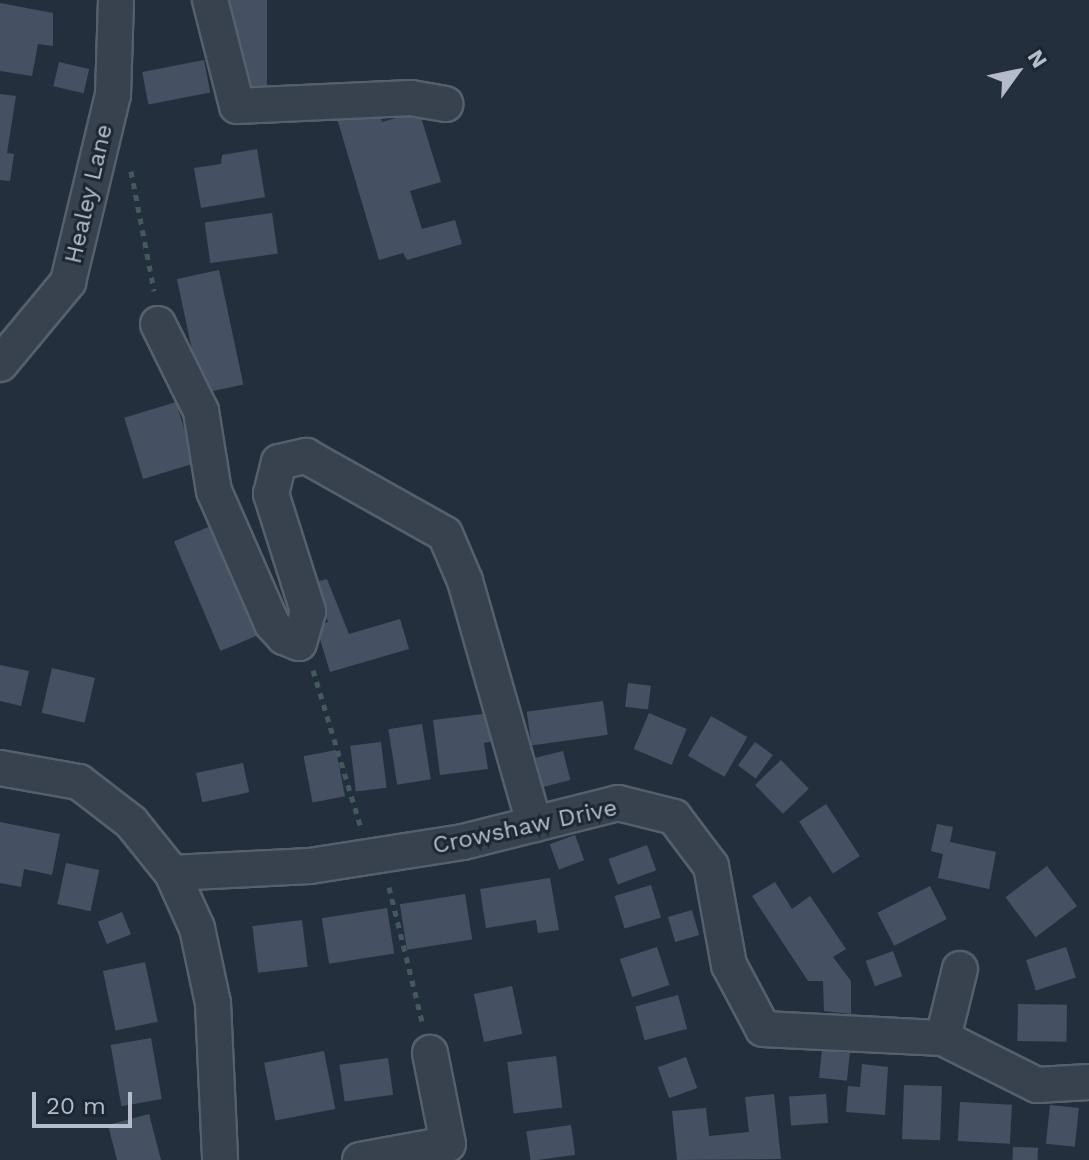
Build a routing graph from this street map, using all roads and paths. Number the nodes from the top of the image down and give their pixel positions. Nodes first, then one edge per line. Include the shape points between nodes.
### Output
1 (116, 0) edge
2 (210, 0) edge
3 (445, 104) dead end
4 (129, 165) dead end
5 (158, 324) joint
6 (0, 364) edge
7 (323, 690) dead end
8 (0, 768) edge
9 (534, 824) junction
10 (375, 856) junction
11 (172, 873) junction
12 (960, 969) dead end
13 (943, 1038) junction
14 (430, 1053) joint
15 (1089, 1082) edge
16 (220, 1160) edge
17 (360, 1160) edge

1 - 6 street, Healey Lane via 113,95 68,282
2 - 3 street via 237,106 411,98
4 - 5 path
5 - 9 street via 201,411 214,491 272,624 284,637 299,643 308,611 271,494 279,462 306,456 445,534 465,581
7 - 10 path
8 - 11 street via 79,782 131,822
9 - 10 street, Crowshaw Drive
9 - 13 street, Crowshaw Drive via 618,803 674,817 711,866 729,965 763,1029
10 - 11 street, Crowshaw Drive via 310,866
10 - 14 path
11 - 16 street via 197,928 213,1003
12 - 13 street
13 - 15 street, Crowshaw Drive via 1037,1085
14 - 17 street via 448,1144

